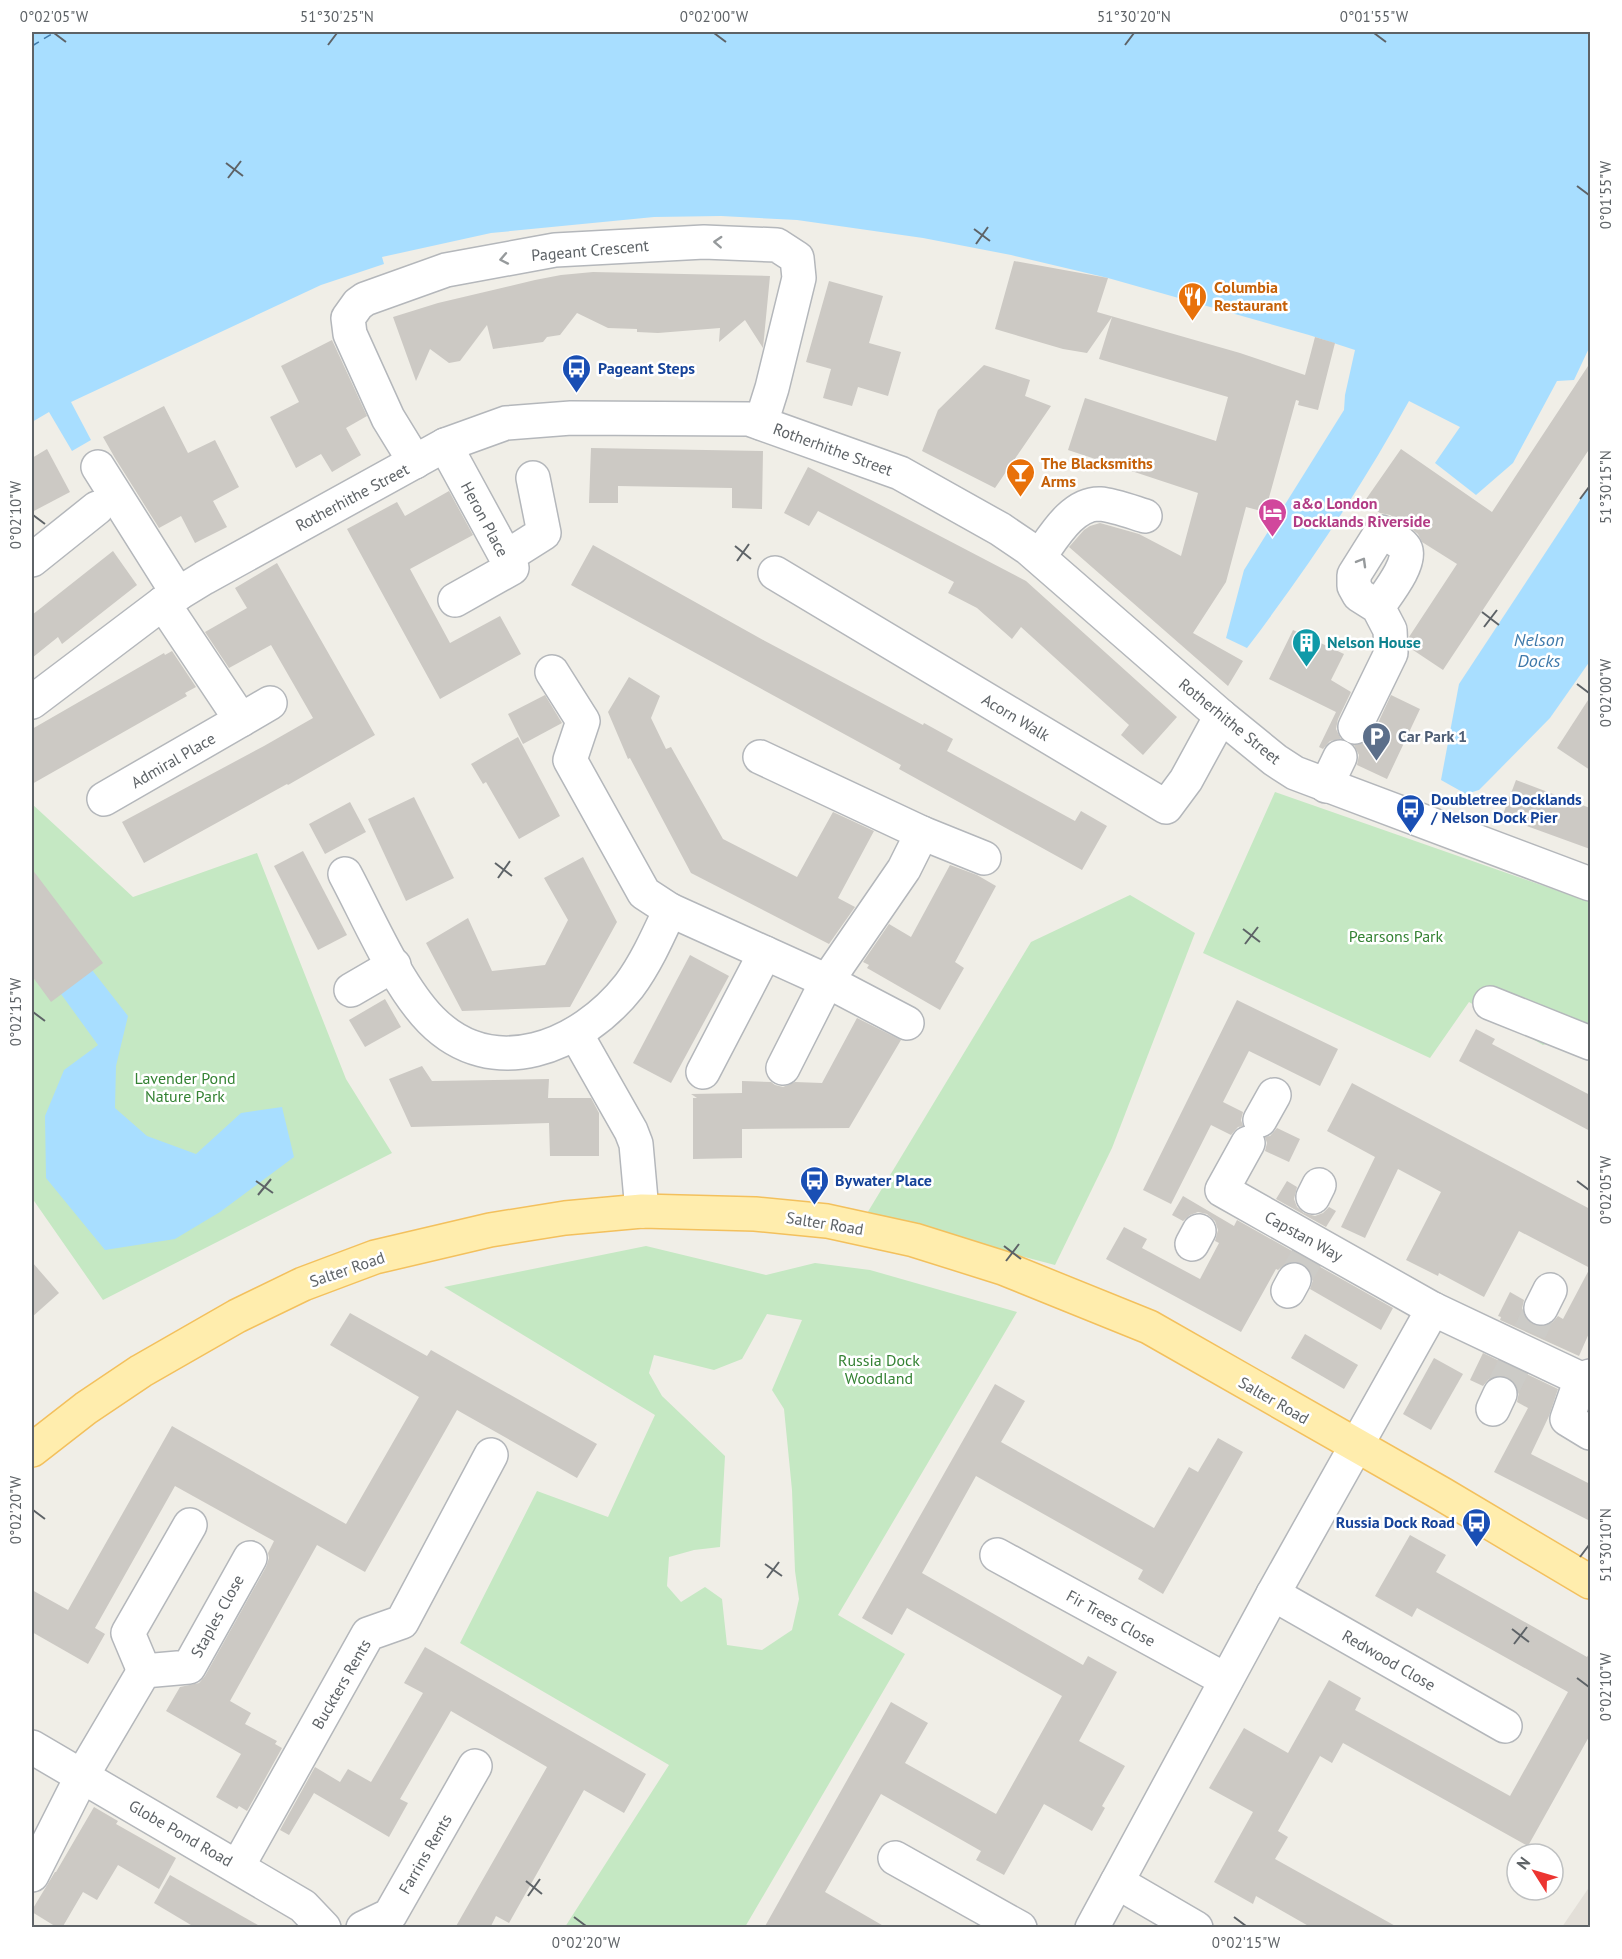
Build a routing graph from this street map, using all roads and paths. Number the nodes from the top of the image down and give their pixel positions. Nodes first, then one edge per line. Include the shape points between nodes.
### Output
1 (761, 423) junction
2 (445, 445) junction
3 (415, 462) junction
4 (98, 467) dead end
5 (533, 478) dead end
6 (97, 508) dead end
7 (1145, 516) dead end
8 (506, 557) junction
9 (1039, 557) junction
10 (32, 560) edge
11 (775, 573) dead end
12 (171, 599) junction
13 (455, 600) dead end
14 (1378, 607) dead end
15 (552, 672) dead end
16 (32, 702) edge
17 (270, 703) dead end
18 (1221, 716) junction
19 (241, 720) junction
20 (1355, 727) dead end
21 (760, 757) dead end
22 (1340, 757) dead end
23 (1326, 786) junction
24 (104, 800) dead end
25 (922, 833) junction
26 (984, 858) dead end
27 (345, 874) dead end
28 (1590, 884) edge
29 (670, 910) junction
30 (765, 953) junction
31 (394, 965) junction
32 (827, 981) junction
33 (351, 990) dead end
34 (1490, 1003) dead end
35 (907, 1023) dead end
36 (576, 1034) junction
37 (1590, 1043) edge
38 (783, 1068) dead end
39 (703, 1072) dead end
40 (1261, 1119) dead end
41 (642, 1211) junction
42 (1433, 1309) junction
43 (1586, 1377) edge
44 (1590, 1433) edge
45 (1356, 1446) junction
46 (32, 1450) edge
47 (491, 1455) dead end
48 (190, 1525) dead end
49 (997, 1555) dead end
50 (250, 1558) dead end
51 (1590, 1582) edge
52 (1272, 1594) junction
53 (144, 1671) junction
54 (1226, 1680) junction
55 (1505, 1726) dead end
56 (32, 1747) edge
57 (475, 1766) dead end
58 (82, 1776) junction
59 (895, 1858) dead end
60 (238, 1866) junction
61 (32, 1875) edge
62 (1117, 1882) junction
63 (324, 1928) edge
64 (363, 1928) edge
65 (1020, 1928) edge
66 (1092, 1928) edge
67 (1196, 1928) edge

1 - 2 street, Rotherhithe Street via 749,419 571,418 506,423
1 -> 3 street, Pageant Crescent via 799,278 797,258 777,245 704,242 555,249 446,270 365,299 353,310 348,318 350,334 388,418
1 - 9 street, Rotherhithe Street via 912,478 1000,529
2 - 3 street, Rotherhithe Street
2 - 8 street, Heron Place
3 - 12 street, Rotherhithe Street
4 - 12 street
5 - 8 street via 544,533
6 - 10 street
7 - 9 street via 1100,504 1086,507 1066,522
8 - 13 street, Heron Place via 512,568
9 - 18 street, Rotherhithe Street
11 - 18 street, Acorn Walk via 1166,807 1186,780
12 - 16 street, Rotherhithe Street
12 - 19 street
14 - 20 street via 1390,630 1391,653
15 - 29 street via 583,721 570,760 644,893
17 - 19 street, Admiral Place
18 - 23 street, Rotherhithe Street via 1285,767
19 - 24 street, Admiral Place
21 - 25 street
22 - 23 street
23 - 28 street, Rotherhithe Street
25 - 26 street
25 - 32 street via 904,869
27 - 31 street
29 - 30 street
29 - 36 street via 629,985 603,1014
30 - 32 street
30 - 39 street
31 - 33 street
31 - 36 street via 416,1002 433,1021 456,1040 478,1050 509,1053 544,1047
32 - 35 street
32 - 38 street
34 - 37 street
36 - 41 street via 636,1144
40 - 42 street, Capstan Way via 1206,1219 1304,1238
41 - 45 main road, Salter Road via 755,1214 827,1221 914,1240 1003,1268 1149,1327
41 - 46 main road, Salter Road via 490,1230 375,1257 303,1284 237,1316 141,1371
42 - 43 street, Capstan Way
42 - 45 street
43 - 44 street via 1567,1419
45 - 51 main road, Salter Road
45 - 52 street
47 - 60 street, Buckters Rents via 402,1622 368,1634
48 - 53 street via 128,1633
49 - 54 street, Fir Trees Close
50 - 53 street, Staples Close via 189,1667
52 - 54 street
52 - 55 street, Redwood Close
53 - 58 street
54 - 62 street
56 - 58 street, Globe Pond Road
57 - 64 street, Farrins Rents via 390,1915
58 - 60 street, Globe Pond Road
58 - 61 street
59 - 65 street
60 - 63 street, Globe Pond Road via 303,1906
62 - 66 street
62 - 67 street

